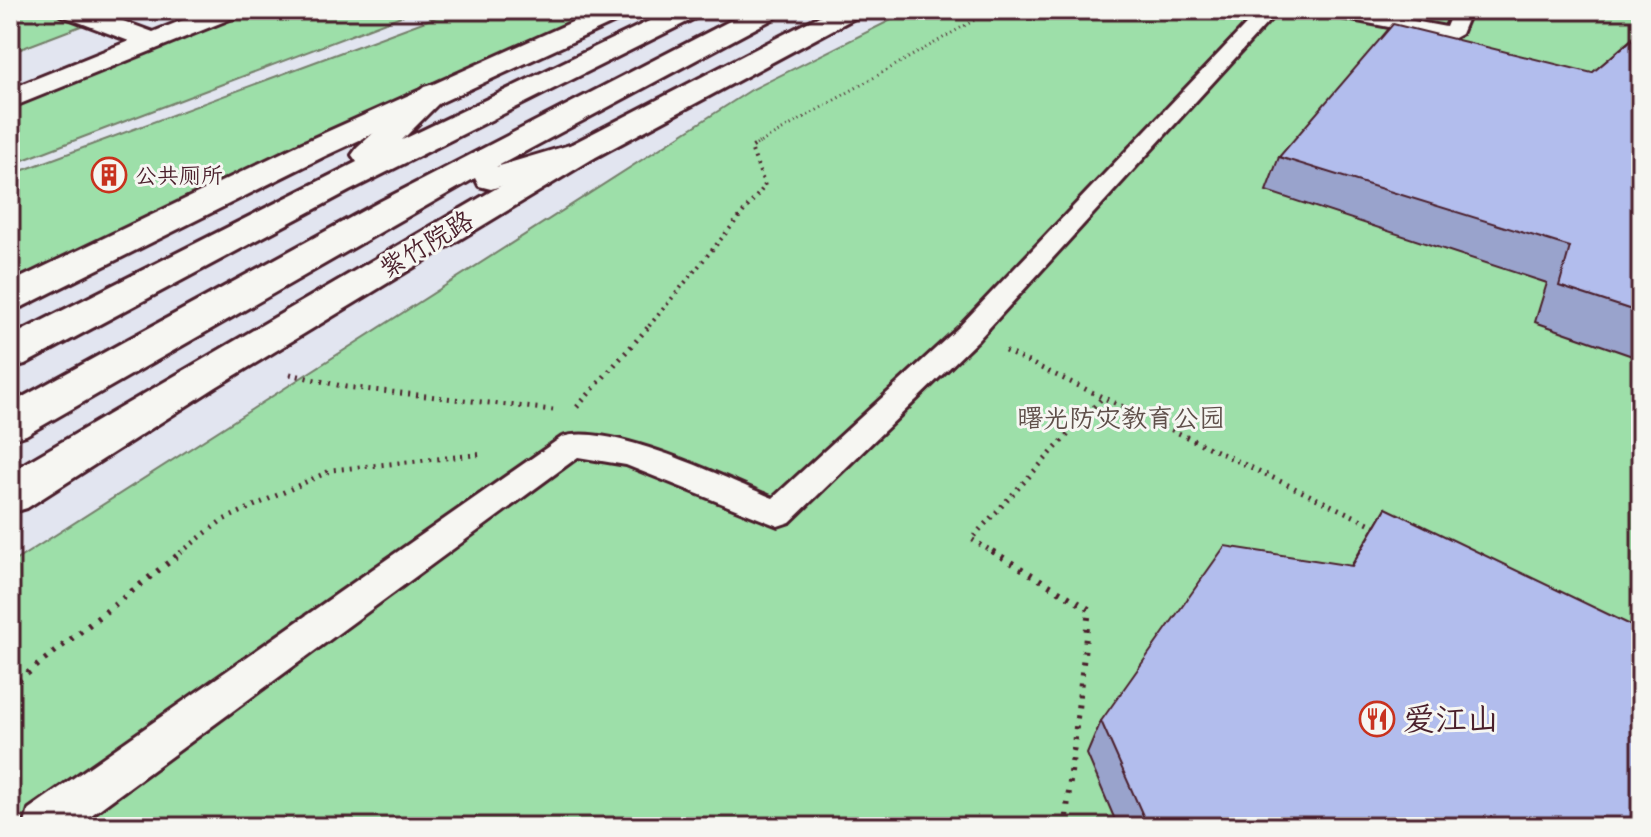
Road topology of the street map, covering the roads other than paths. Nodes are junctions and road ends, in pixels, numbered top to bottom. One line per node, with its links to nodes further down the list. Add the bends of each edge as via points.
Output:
1 (69, 10): 10 (street)
2 (231, 10): 10 (street)
3 (621, 10): 11 (street)
4 (692, 10): 14 (street)
5 (771, 10): 15 (street, 紫竹院路)
6 (851, 10): 13 (street, 紫竹院路)
7 (1270, 10): 20 (lane, via 968,334 778,513 573,428)
8 (1326, 10): 9 (lane, via 1452,34)
9 (1462, 10)
10 (153, 41): 12 (street)
11 (434, 93): 14 (street); 16 (street)
12 (10, 99)
13 (583, 151): 15 (street); 19 (street, 紫竹院路)
14 (337, 184): 17 (street)
15 (393, 208): 18 (street, 紫竹院路)
16 (10, 298)
17 (10, 354)
18 (10, 424)
19 (10, 495)
20 (44, 824)

